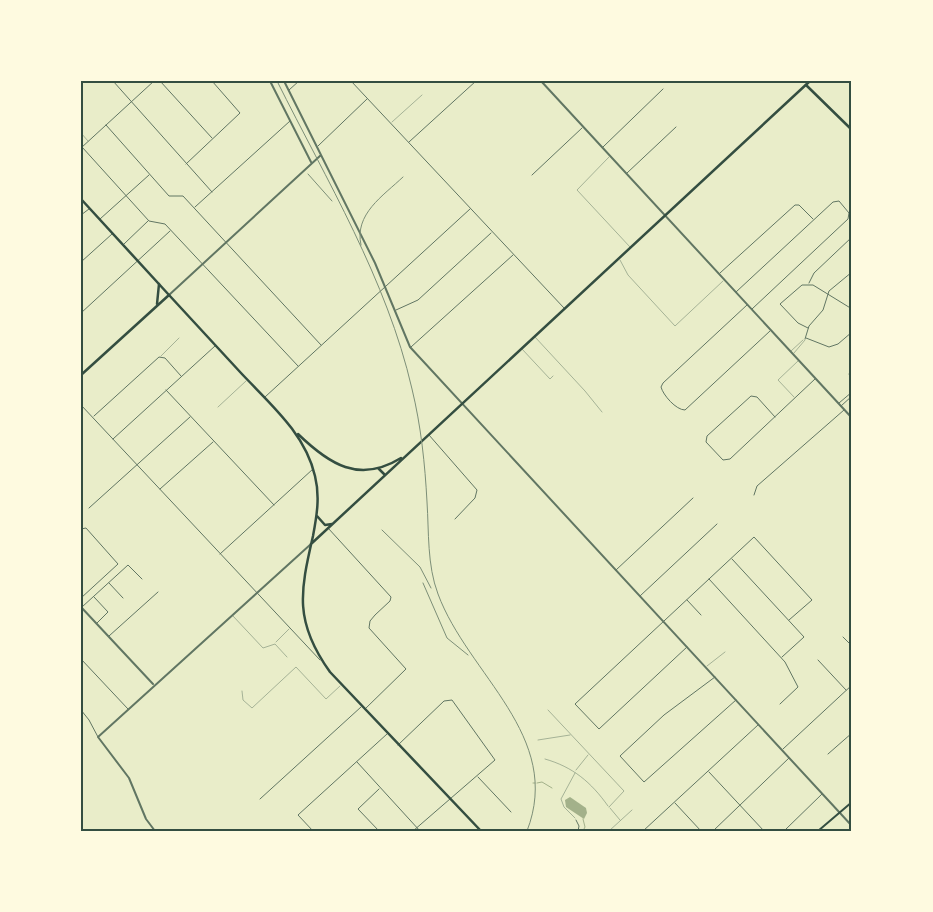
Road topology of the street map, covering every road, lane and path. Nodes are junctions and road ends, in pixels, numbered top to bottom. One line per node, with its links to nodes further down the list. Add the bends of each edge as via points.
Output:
1 (112, 81): 18 (street)
2 (154, 81): 18 (street)
3 (160, 81): 26 (street)
4 (212, 81): 26 (street, via 240,113)
5 (270, 81): 19 (street)
6 (284, 81): 15 (street)
7 (299, 81): 15 (street)
8 (351, 81): 17 (street)
9 (476, 81): 28 (street)
10 (802, 81): 13 (main road)
11 (810, 81): 13 (main road)
12 (543, 82): 22 (street)
13 (806, 85): 24 (main road); 46 (main road)
14 (662, 90): 31 (street)
15 (288, 91): 30 (street)
16 (422, 95): 20 (lane)
17 (368, 99): 20 (street); 30 (street)
18 (131, 102): 21 (street); 35 (street)
19 (290, 120): 34 (street); 39 (street)
20 (390, 123): 28 (street)
21 (106, 125): 27 (street); 36 (street)
22 (583, 127): 31 (street); 38 (street)
23 (676, 127): 37 (street)
24 (852, 130)
25 (81, 133): 27 (lane)
26 (213, 139): 35 (street)
27 (88, 141): 29 (street)
28 (409, 143): 44 (street)
29 (82, 147): 40 (street)
30 (317, 147): 32 (street)
31 (602, 148): 33 (street)
32 (321, 155): 34 (street); 69 (street)
33 (610, 156): 37 (street); 56 (lane, via 577,190)
34 (311, 162): 54 (street)
35 (186, 164): 39 (street)
36 (150, 174): 40 (street); 43 (street, via 169,196 183,196)
37 (626, 174): 46 (street)
38 (532, 175)
39 (212, 192): 43 (street)
40 (126, 196): 47 (street); 48 (street)
41 (81, 199): 42 (main road)
42 (89, 208): 45 (street); 47 (main road)
43 (194, 208): 54 (street)
44 (470, 209): 51 (street); 69 (street)
45 (81, 215)
46 (664, 215): 56 (main road); 65 (street)
47 (100, 220): 52 (main road)
48 (149, 220): 50 (street, via 162,222); 55 (street)
49 (813, 220): 65 (street, via 799,204 794,205); 70 (street); 79 (street, via 834,201 839,201 849,213 848,219)
50 (171, 231): 62 (street); 63 (street)
51 (492, 232): 58 (street); 78 (street, via 418,300)
52 (113, 234): 55 (main road); 60 (street)
53 (852, 237): 67 (street, via 814,273)
54 (225, 243): 63 (street); 88 (street)
55 (123, 245): 62 (main road)
56 (630, 247): 59 (main road)
57 (81, 255): 60 (street)
58 (513, 255): 76 (street); 90 (street)
59 (618, 258): 66 (lane, via 628,275 675,326); 76 (main road)
60 (85, 259): 61 (street)
61 (81, 262)
62 (138, 262): 68 (main road); 80 (street)
63 (202, 264): 72 (street); 95 (street)
64 (852, 272): 71 (street)
65 (718, 274): 66 (street)
66 (724, 280): 70 (street)
67 (809, 283): 71 (street); 82 (street, via 800,286 780,304 800,325)
68 (159, 284): 72 (main road); 74 (main road)
69 (386, 286): 78 (street); 88 (street)
70 (735, 292): 73 (street)
71 (828, 293): 77 (street); 82 (street, via 823,310)
72 (169, 295): 74 (main road); 89 (main road)
73 (747, 305): 79 (street); 83 (street, via 663,383 661,389 667,397 680,410 685,410)
74 (156, 306): 97 (main road)
75 (81, 308): 80 (street)
76 (564, 308): 85 (main road)
77 (852, 309)
78 (395, 310): 90 (street)
79 (751, 310): 83 (street)
80 (84, 311): 81 (street)
81 (81, 313)
82 (808, 328): 87 (street)
83 (771, 331): 92 (street)
84 (852, 332): 87 (street, via 829,348)
85 (534, 336): 91 (main road); 113 (lane)
86 (179, 338): 93 (lane)
87 (805, 338): 92 (lane)
88 (321, 345): 95 (street)
89 (216, 346): 98 (street); 101 (main road)
90 (410, 347): 108 (street)
91 (521, 348): 99 (lane, via 550,379); 108 (main road)
92 (791, 353): 94 (street)
93 (161, 356): 98 (street); 115 (street)
94 (798, 361): 100 (street); 107 (lane, via 778,380)
95 (298, 366): 106 (street)
96 (852, 369): 102 (street, via 849,374)
97 (81, 375)
98 (182, 376): 103 (street)
99 (554, 376)
100 (815, 379): 107 (street); 110 (street)
101 (248, 380): 106 (main road); 111 (lane)
102 (852, 380)
103 (166, 390): 114 (street); 120 (street)
104 (852, 392): 110 (street)
105 (852, 396): 110 (street)
106 (264, 397): 118 (main road)
107 (795, 399): 116 (street)
108 (461, 403): 119 (main road); 143 (street)
109 (81, 405): 115 (street)
110 (840, 405): 112 (street)
111 (218, 407)
112 (844, 410): 117 (street); 130 (street, via 757,486)
113 (602, 412)
114 (190, 416): 121 (street); 125 (street)
115 (92, 417): 120 (street)
116 (775, 417): 116 (street, via 725,461 706,440 753,396)
117 (852, 418)
118 (295, 432): 122 (main road); 123 (main road)
119 (429, 434): 124 (main road); 135 (street, via 477,490 475,498)
120 (112, 439): 125 (street)
121 (214, 441): 129 (street); 132 (street)
122 (316, 452): 123 (main road); 126 (main road, via 347,468)
123 (308, 453): 127 (main road)
124 (407, 455): 126 (main road); 128 (main road)
125 (137, 465): 129 (street); 133 (street)
126 (379, 468): 128 (main road)
127 (313, 469): 132 (street); 134 (main road)
128 (386, 474): 136 (main road)
129 (160, 490): 141 (street)
130 (754, 496)
131 (693, 498): 143 (street)
132 (274, 505): 141 (street)
133 (89, 508)
134 (317, 516): 136 (main road, via 325,524); 140 (main road)
135 (454, 518)
136 (336, 521): 138 (main road)
137 (717, 524): 149 (street)
138 (328, 528): 140 (main road); 181 (street, via 391,597 370,621 369,628 406,668)
139 (81, 529): 151 (street, via 86,528 118,564)
140 (311, 544): 148 (street); 171 (main road, via 303,579 303,610)
141 (220, 554): 148 (street)
142 (731, 558): 145 (street); 157 (street); 157 (street, via 754,537 812,600)
143 (616, 571): 149 (street)
144 (142, 579): 146 (street, via 128,565)
145 (709, 579): 153 (street); 168 (street)
146 (108, 583): 150 (street); 152 (street)
147 (158, 592): 161 (street)
148 (256, 593): 155 (street); 160 (street)
149 (640, 596): 158 (street)
150 (94, 597): 154 (street); 159 (street, via 108,612)
151 (81, 598)
152 (123, 598)
153 (686, 600): 156 (street); 158 (street)
154 (81, 608): 159 (street)
155 (232, 615): 163 (lane, via 262,648); 174 (street)
156 (701, 615)
157 (789, 620): 168 (street, via 804,636)
158 (663, 621): 165 (street); 165 (street, via 575,704 598,729)
159 (96, 623): 161 (street)
160 (290, 628): 163 (lane); 171 (street)
161 (108, 637): 174 (street)
162 (843, 637): 164 (street)
163 (274, 644): 167 (lane)
164 (852, 646)
165 (687, 647): 172 (street)
166 (725, 652): 172 (lane)
167 (287, 657)
168 (782, 657): 180 (street, via 798,687)
169 (81, 659): 182 (street)
170 (818, 660): 177 (street)
171 (321, 661): 175 (main road)
172 (706, 668): 173 (street)
173 (715, 677): 179 (street); 179 (street, via 664,715 620,756 644,782)
174 (154, 685): 182 (street)
175 (341, 685): 178 (lane, via 326,699 296,667 252,708 243,700); 181 (main road)
176 (852, 685): 177 (street)
177 (846, 690): 192 (street)
178 (242, 691)
179 (736, 700): 185 (street)
180 (780, 704)
181 (363, 708): 187 (main road); 203 (street)
182 (128, 709): 189 (street)
183 (81, 710): 189 (street)
184 (548, 710): 188 (lane)
185 (759, 725): 192 (street); 199 (street)
186 (852, 733): 194 (street)
187 (387, 734): 191 (main road); 197 (street)
188 (572, 735): 190 (lane); 193 (lane)
189 (98, 737): 218 (street, via 129,778 145,817)
190 (538, 740)
191 (398, 745): 200 (street, via 444,701 452,700 496,760); 204 (main road)
192 (782, 750): 195 (street)
193 (589, 754): 198 (lane); 208 (lane, via 624,792)
194 (828, 754)
195 (790, 758): 202 (street); 207 (street)
196 (544, 759): 198 (lane)
197 (356, 762): 201 (street); 219 (street, via 298,815)
198 (576, 771): 208 (lane, via 591,784); 212 (lane, via 561,799)
199 (709, 771): 206 (street); 207 (street)
200 (477, 776): 204 (street); 210 (street)
201 (380, 788): 215 (street); 220 (street, via 358,809)
202 (823, 794): 211 (street); 229 (street)
203 (260, 799)
204 (450, 799): 215 (street); 223 (main road)
205 (852, 802): 211 (main road)
206 (675, 803): 217 (street); 226 (street)
207 (740, 805): 227 (street); 228 (street)
208 (609, 808): 213 (lane)
209 (632, 810): 213 (lane)
210 (511, 812)
211 (840, 813): 214 (street); 216 (main road)
212 (576, 820): 224 (street)
213 (620, 820): 225 (lane)
214 (852, 826)
215 (417, 827): 221 (street); 222 (street)
216 (825, 827): 230 (main road); 231 (main road)
217 (645, 830)
218 (155, 831)
219 (313, 831)
220 (379, 831)
221 (413, 831)
222 (420, 831)
223 (481, 831)
224 (578, 831)
225 (609, 831)
226 (701, 831)
227 (713, 831)
228 (764, 831)
229 (784, 831)
230 (818, 831)
231 (823, 831)

